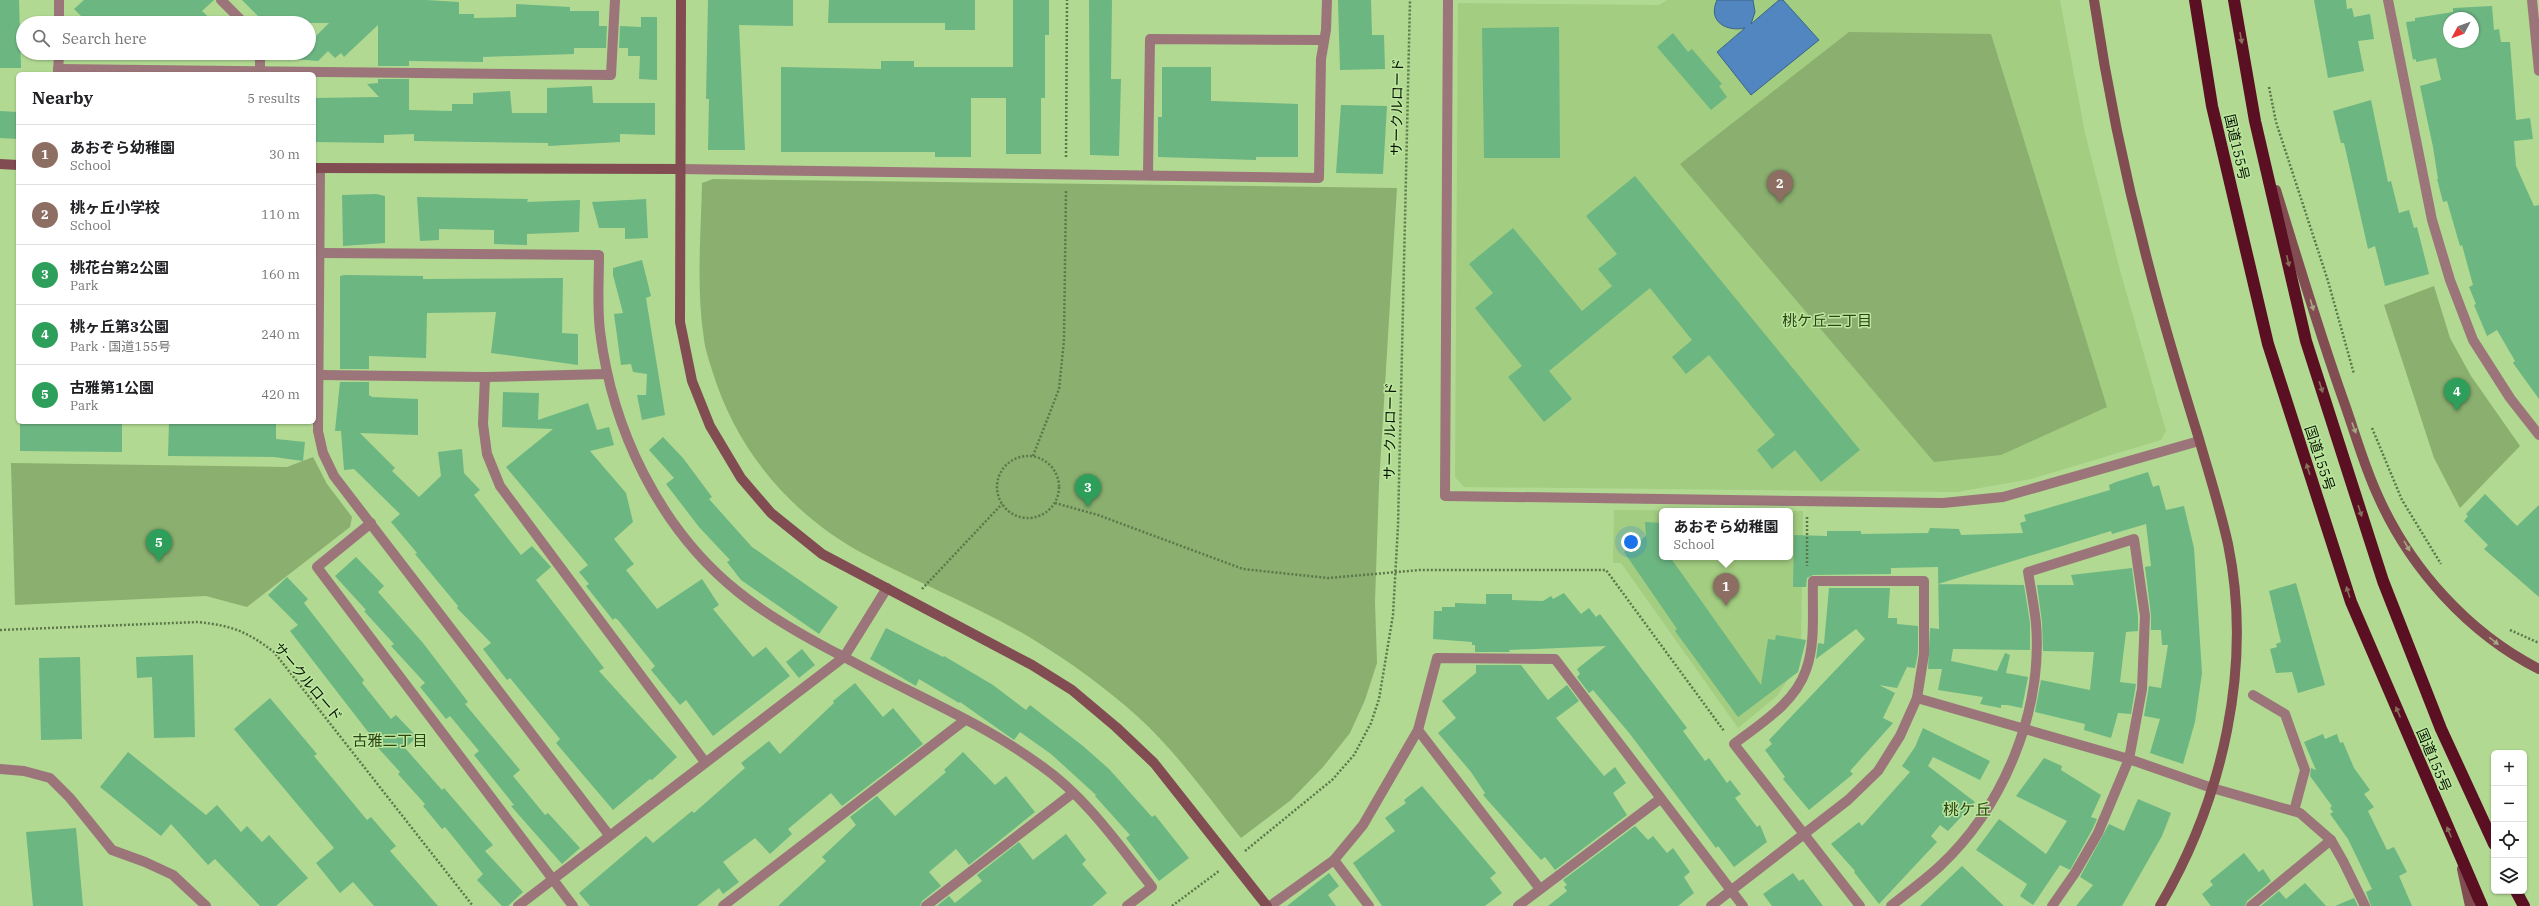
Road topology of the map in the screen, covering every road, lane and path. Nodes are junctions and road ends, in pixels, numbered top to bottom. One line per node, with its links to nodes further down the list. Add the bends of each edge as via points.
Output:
1 (59, 0): 15 (street)
2 (221, 0): 16 (street)
3 (616, 0): 23 (street, via 611,75)
4 (681, 0): 30 (street)
5 (1067, 0): 26 (path)
6 (1326, 0): 17 (street)
7 (1410, 0): 68 (path, サークルロード, via 1394,615 1379,699 1371,723 1354,755 1332,780)
8 (1448, 0): 42 (street, via 1445,496)
9 (2094, 0): 40 (street, via 2105,77 2148,262)
10 (2195, 0): 73 (highway, 国道155号, one-way to 10, via 2351,602 2268,344 2212,106)
11 (2234, 0): 25 (highway, 国道155号, one-way to 25)
12 (2388, 0): 39 (street, via 2432,220 2450,280 2473,340 2510,398)
13 (2532, 0): 14 (street); 21 (street)
14 (2539, 2)
15 (59, 16)
16 (237, 16)
17 (1324, 40): 31 (street, via 1321,59 1318,178); 31 (street, via 1150,39)
18 (59, 60): 20 (street)
19 (260, 60): 22 (street)
20 (58, 71): 22 (street)
21 (2539, 71)
22 (260, 72)
23 (316, 72)
24 (2269, 84): 37 (path, via 2276,122 2328,281)
25 (2255, 121): 54 (street, one-way to 54, via 2326,351 2378,496 2415,561 2462,616 2512,656); 71 (highway, 国道155号, one-way to 71, via 2306,341 2383,581 2442,729)
26 (1066, 160)
27 (0, 164): 28 (street)
28 (16, 165)
29 (317, 168): 30 (street); 33 (street)
30 (680, 169): 31 (street); 48 (street, via 680,322 692,381 710,426 741,478 771,513 822,554)
31 (1148, 174)
32 (1066, 188): 41 (path, via 1064,340 1059,389)
33 (320, 253): 34 (street, via 600,255 600,329); 35 (street)
34 (607, 374): 36 (street); 53 (street, via 627,437 647,480 671,519 701,556 736,590 771,616)
35 (320, 375): 36 (street); 45 (street, via 318,431 323,453 334,476)
36 (485, 377): 62 (street, via 484,424 487,454 500,486)
37 (2355, 378)
38 (2370, 422): 46 (path, via 2402,500)
39 (2539, 435)
40 (2199, 441): 42 (street, via 2003,497 1943,503); 64 (street, via 2228,545 2237,628 2232,700)
41 (1033, 456): 43 (path, via 1019,457 1006,464 999,476 997,491); 44 (path, via 1045,460 1059,480)
42 (1807, 500): 47 (path, via 1807,568)
43 (1002, 504): 44 (path, via 1011,513 1023,517 1040,515); 49 (path, via 922,588)
44 (1055, 504): 60 (path, via 1098,515 1243,569 1328,578 1420,570 1606,570)
45 (370, 524): 70 (street); 75 (street, via 317,567)
46 (2445, 570)
47 (1813, 581): 56 (street, via 1924,582 1924,654); 60 (street, via 1811,646 1806,670 1788,698 1775,712)
48 (887, 588): 49 (street); 53 (street)
49 (915, 602): 86 (street, via 1032,665 1072,690 1116,726 1154,763)
50 (2506, 628): 52 (path)
51 (0, 630): 80 (path, サークルロード, via 198,622 226,625 250,635 274,652)
52 (2539, 643)
53 (844, 657): 57 (street); 62 (street)
54 (2539, 669)
55 (2253, 695): 67 (street, via 2285,714 2305,770)
56 (1917, 698): 58 (street); 69 (street, via 1900,736 1878,771 1848,800)
57 (965, 720): 65 (street, via 1042,766); 83 (street)
58 (2024, 729): 61 (street); 61 (street, via 2034,678 2036,624 2028,572 2134,539 2145,616 2142,689); 93 (street, via 2001,787 1965,839 1940,866)
59 (1418, 730): 66 (street, via 1437,658 1555,659); 74 (street, via 1363,825); 76 (street)
60 (1734, 744): 69 (street)
61 (2129, 759): 64 (street); 94 (street, via 2098,833 2076,873)
62 (705, 762): 70 (street)
63 (0, 769): 79 (street, via 24,771 50,778 70,798 112,850 173,875)
64 (2212, 788): 67 (street); 95 (street, via 2191,845)
65 (1073, 793): 84 (street); 85 (street, via 1100,820 1152,887)
66 (1660, 799): 76 (street); 77 (street)
67 (2294, 811): 72 (street, via 2300,813)
68 (1280, 824)
69 (1804, 833): 77 (street); 92 (street)
70 (609, 835): 75 (street)
71 (2491, 837)
72 (2331, 840): 96 (street); 97 (street)
73 (2459, 857): 98 (street); 99 (highway, 国道155号)
74 (1334, 860): 87 (street); 88 (street)
75 (552, 879): 81 (street); 82 (street)
76 (1540, 889): 89 (street)
77 (1732, 891): 90 (street); 91 (street)
78 (2518, 894): 100 (highway)
79 (206, 906)
80 (473, 906)
81 (518, 906)
82 (573, 906)
83 (723, 906)
84 (926, 906)
85 (1127, 906)
86 (1267, 906)
87 (1270, 906)
88 (1369, 906)
89 (1518, 906)
90 (1711, 906)
91 (1743, 906)
92 (1860, 906)
93 (1891, 906)
94 (2052, 906)
95 (2160, 906)
96 (2251, 906)
97 (2365, 906)
98 (2470, 906)
99 (2482, 906)
100 (2524, 906)

